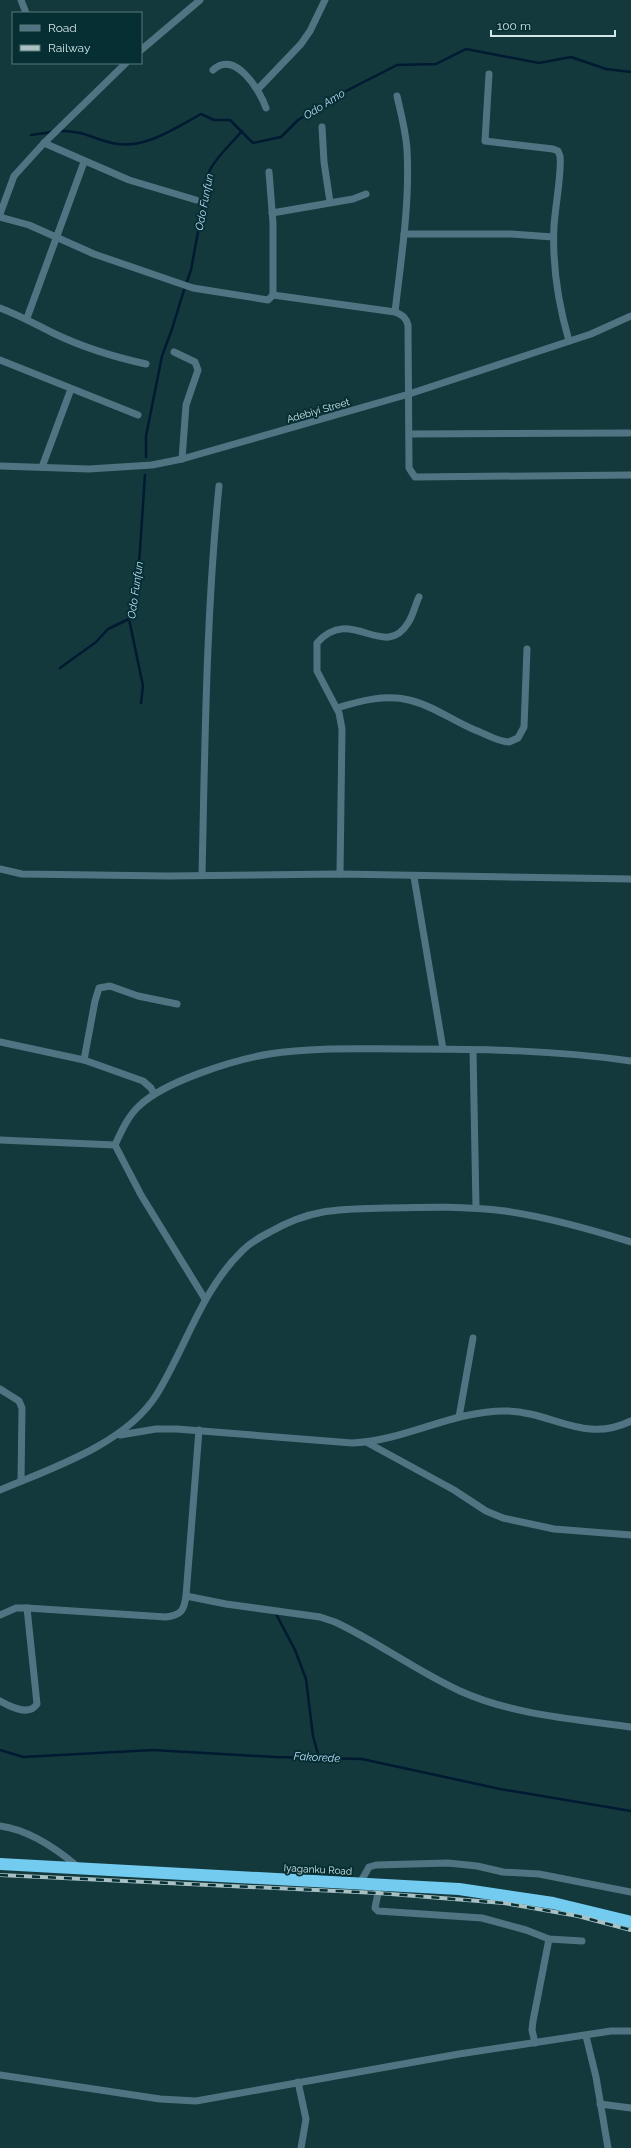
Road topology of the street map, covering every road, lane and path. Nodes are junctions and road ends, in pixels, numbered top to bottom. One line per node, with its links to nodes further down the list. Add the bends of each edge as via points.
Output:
1 (21, 0): 4 (street)
2 (200, 0): 5 (street)
3 (324, 0): 9 (street, via 301,44)
4 (26, 12)
5 (142, 49)
6 (122, 64): 13 (street)
7 (213, 70): 9 (street, via 226,63 234,66)
8 (489, 74): 25 (street, via 485,141 558,151 560,160)
9 (258, 89): 11 (street)
10 (397, 96): 23 (street, via 407,149)
11 (266, 108)
12 (322, 127): 19 (street)
13 (44, 143): 14 (street); 17 (street, via 14,176)
14 (84, 162): 18 (street, via 149,187); 24 (street)
15 (268, 172): 20 (street)
16 (366, 194): 19 (street, via 353,199)
17 (2, 199): 21 (street)
18 (196, 200)
19 (330, 202): 20 (street)
20 (272, 213): 26 (street)
21 (0, 214)
22 (0, 217): 24 (street, via 29,225)
23 (404, 234): 25 (street, via 511,234); 28 (street)
24 (56, 237): 26 (street, via 94,254 193,288 268,300); 30 (street)
25 (553, 237): 31 (street, via 554,275)
26 (273, 295): 28 (street)
27 (0, 308): 30 (street)
28 (395, 312): 36 (street, via 406,319 408,325)
29 (631, 316): 31 (street, Adebiyi Street)
30 (27, 318): 34 (street, via 81,345)
31 (569, 341): 36 (street, Adebiyi Street)
32 (174, 352): 40 (street, via 194,362 198,370 186,406)
33 (0, 360): 35 (street)
34 (146, 364)
35 (71, 389): 37 (street); 42 (street)
36 (410, 394): 39 (street); 40 (street, Adebiyi Street)
37 (138, 415)
38 (629, 432): 39 (street)
39 (410, 434): 43 (street, via 409,468 412,475 418,478)
40 (182, 459): 42 (street, Adebiyi Street, via 152,465 89,469)
41 (0, 466): 42 (street, Adebiyi Street)
42 (42, 467)
43 (631, 475)
44 (219, 486): 50 (street, via 211,564 208,632)
45 (419, 597): 47 (street, via 409,622 396,636 383,638 359,630 342,628 328,633 317,643 317,671)
46 (527, 649): 47 (street, via 524,727 518,738 509,742 409,700 371,699)
47 (337, 708): 49 (street, via 342,729)
48 (0, 869): 50 (street, via 9,872 46,874)
49 (340, 874): 50 (street); 51 (street)
50 (202, 875)
51 (414, 877): 52 (street); 55 (street)
52 (631, 879)
53 (177, 1004): 57 (street, via 138,996 110,986 99,988 94,1001)
54 (0, 1042): 57 (street)
55 (443, 1049): 56 (street); 59 (street, via 317,1050 269,1054 210,1070)
56 (473, 1050): 58 (street, via 561,1053); 62 (street)
57 (84, 1060): 59 (street, via 143,1081)
58 (631, 1061)
59 (154, 1094): 61 (street, via 138,1107)
60 (0, 1140): 61 (street)
61 (115, 1144): 64 (street, via 141,1195)
62 (476, 1208): 63 (street, via 506,1211 590,1229); 64 (street, via 427,1206 326,1210 296,1218 242,1250)
63 (631, 1242)
64 (205, 1299): 70 (street, via 156,1395)
65 (473, 1338): 67 (street)
66 (0, 1389): 72 (street, via 19,1401 22,1408)
67 (458, 1417): 68 (street, via 505,1411 521,1412 592,1430 620,1426); 71 (street, via 403,1435)
68 (631, 1421)
69 (199, 1430): 70 (street, via 156,1429); 71 (street, via 338,1443); 75 (street)
70 (118, 1435): 72 (street)
71 (368, 1443): 74 (street, via 502,1518 554,1529)
72 (22, 1481): 73 (street)
73 (0, 1490)
74 (631, 1535)
75 (186, 1596): 76 (street, via 182,1612 177,1616 166,1617); 79 (street, via 314,1616 335,1622 460,1691 493,1703 556,1717)
76 (27, 1608): 77 (street, via 16,1608); 78 (street, via 37,1704 26,1710 8,1706)
77 (0, 1615)
78 (0, 1701)
79 (631, 1727)
80 (0, 1826): 82 (street, via 49,1845)
81 (0, 1864): 82 (highway, Iyaganku Road)
82 (79, 1868): 83 (highway, Iyaganku Road)
83 (360, 1883): 84 (highway, Iyaganku Road); 85 (street, via 369,1868 376,1866 448,1863 503,1872 539,1874)
84 (375, 1884): 86 (highway, Iyaganku Road, via 459,1889 523,1897); 87 (street, via 378,1893 375,1908 378,1911 482,1918)
85 (631, 1892)
86 (631, 1922)
87 (548, 1939): 88 (street); 91 (street, via 533,2021)
88 (582, 1941)
89 (631, 2031): 90 (street, via 611,2031)
90 (586, 2036): 91 (street); 94 (street)
91 (535, 2043): 93 (street)
92 (0, 2075): 93 (street, via 181,2101 207,2099)
93 (298, 2082): 96 (street, via 306,2119)
94 (600, 2104): 95 (street); 97 (street)
95 (631, 2108)
96 (301, 2148)
97 (608, 2148)

